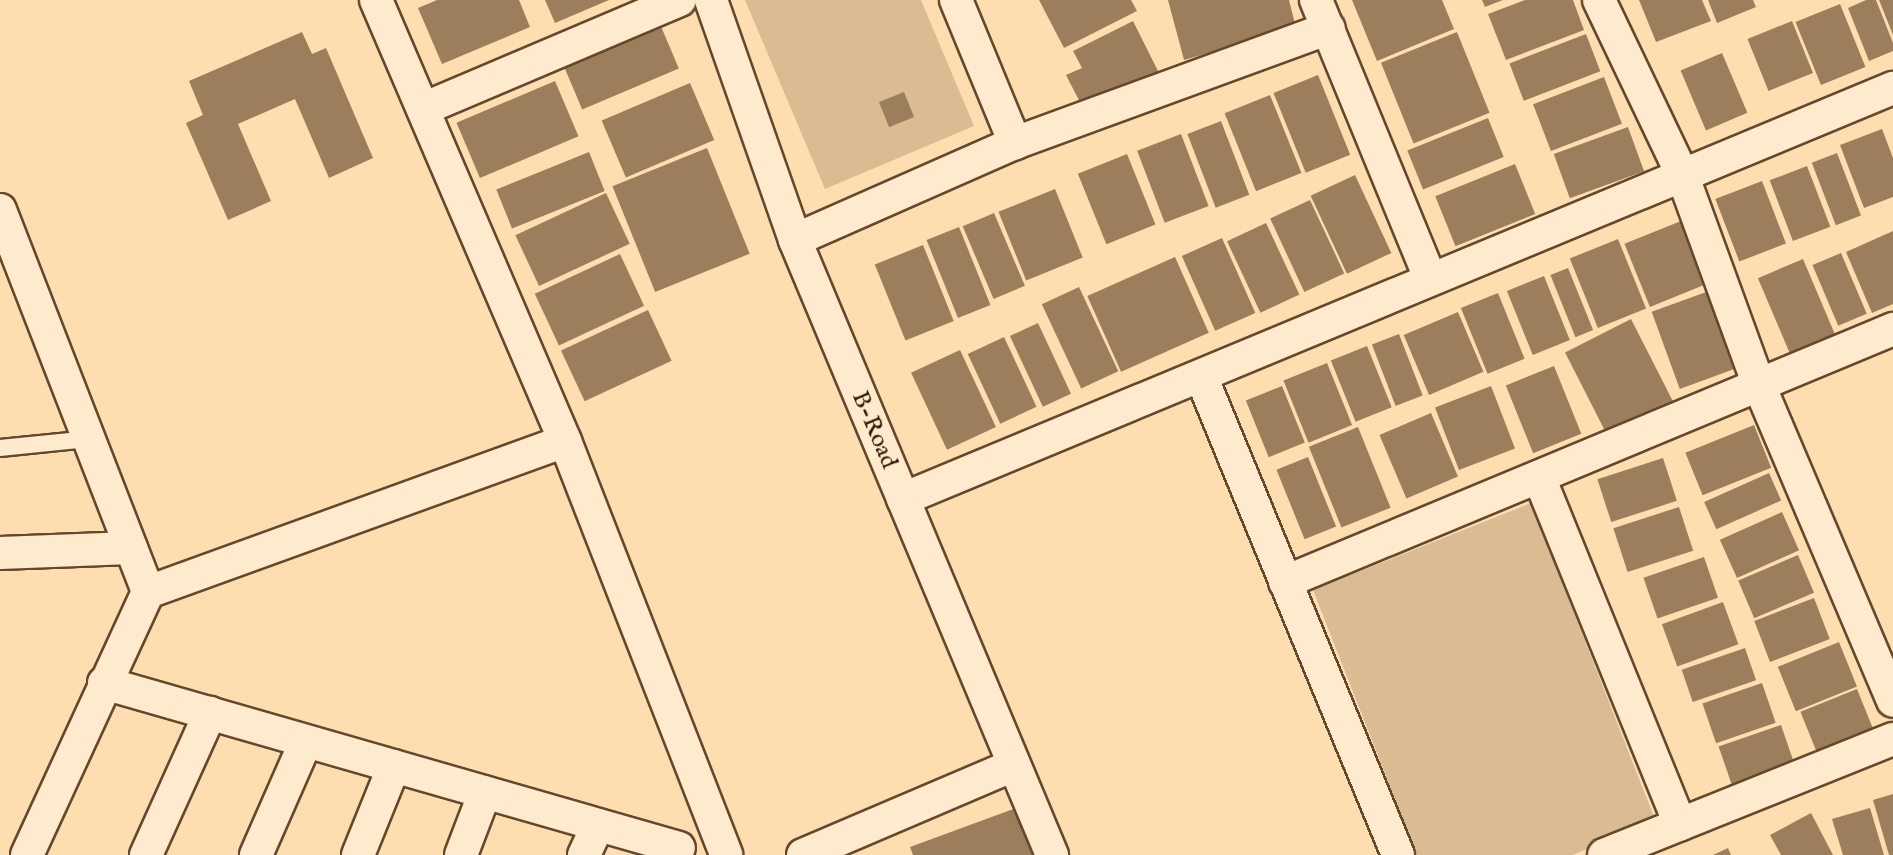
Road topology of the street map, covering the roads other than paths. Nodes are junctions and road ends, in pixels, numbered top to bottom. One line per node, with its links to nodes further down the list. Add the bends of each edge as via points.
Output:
1 (376, 0): 8 (street)
2 (680, 0): 8 (street)
3 (711, 0): 12 (street, B-Road)
4 (956, 0): 9 (street)
5 (1599, 0): 10 (street)
6 (1322, 14): 9 (street); 14 (street)
7 (1893, 88): 10 (street)
8 (423, 109): 19 (street)
9 (1015, 143): 12 (street)
10 (1682, 174): 14 (street); 17 (street)
11 (0, 210): 13 (street)
12 (795, 240): 22 (street, B-Road)
13 (9, 260): 18 (street)
14 (1430, 278): 16 (street)
15 (1893, 329): 17 (street)
16 (1201, 376): 22 (street); 25 (street)
17 (1759, 385): 21 (street); 28 (street)
18 (88, 439): 20 (lane); 23 (street)
19 (565, 441): 26 (street); 44 (street)
20 (0, 448)
21 (1539, 477): 25 (street); 35 (street)
22 (903, 499): 32 (street, B-Road)
23 (131, 548): 24 (street); 26 (street)
24 (0, 553)
25 (1285, 582): 47 (street)
26 (148, 592): 27 (street)
27 (104, 683): 29 (street); 38 (street)
28 (1893, 701)
29 (210, 713): 31 (street); 39 (street)
30 (1893, 739): 35 (street)
31 (306, 741): 33 (street); 40 (street)
32 (1014, 765): 45 (street); 46 (street, B-Road)
33 (394, 766): 34 (street); 41 (street)
34 (485, 792): 36 (street); 42 (street)
35 (1680, 824): 48 (street)
36 (598, 825): 37 (street); 43 (street)
37 (679, 848)
38 (27, 855)
39 (146, 855)
40 (256, 855)
41 (358, 855)
42 (461, 855)
43 (584, 855)
44 (726, 855)
45 (803, 855)
46 (1052, 855)
47 (1398, 855)
48 (1604, 855)

